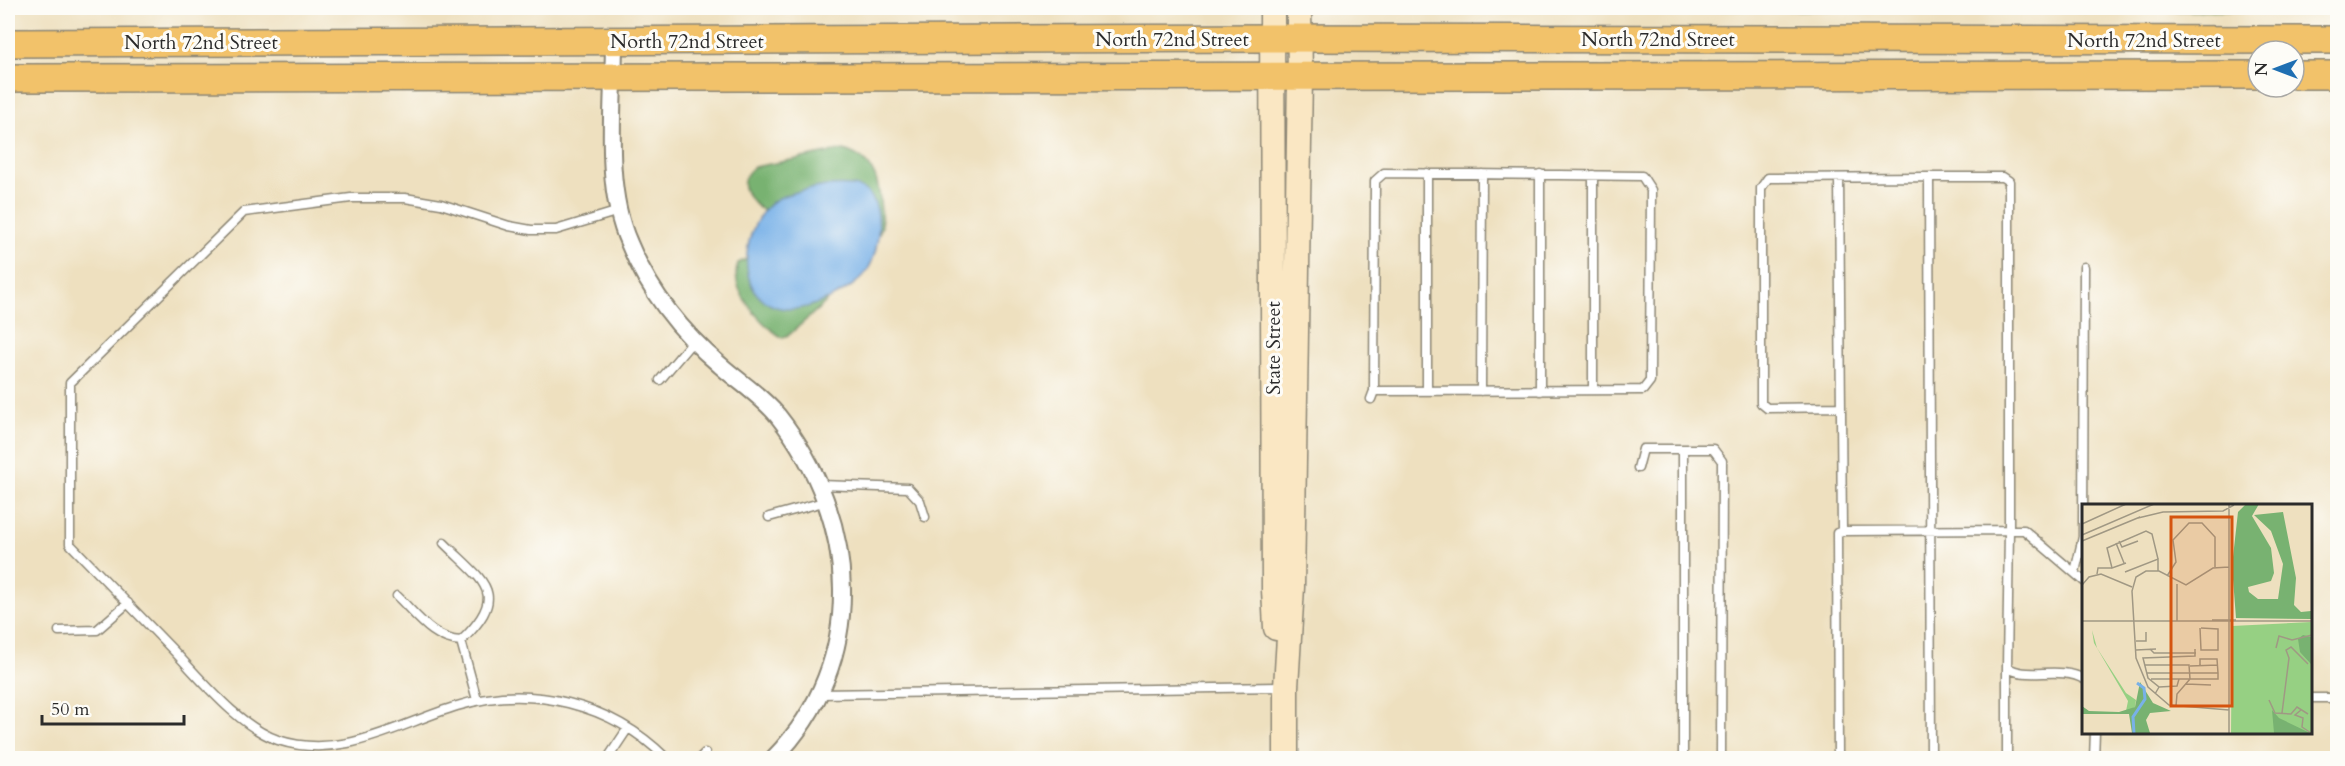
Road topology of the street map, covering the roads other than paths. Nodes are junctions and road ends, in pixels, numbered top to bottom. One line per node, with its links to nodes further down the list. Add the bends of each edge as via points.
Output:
1 (1272, 8): 3 (street, State Street)
2 (1299, 8): 4 (street, State Street)
3 (1271, 38): 4 (main road, North 72nd Street); 6 (main road, North 72nd Street); 8 (street, State Street)
4 (1300, 39): 5 (main road, North 72nd Street); 13 (street, State Street)
5 (2337, 40)
6 (614, 41): 7 (main road, North 72nd Street); 12 (street)
7 (8, 43)
8 (1271, 75): 12 (main road, North 72nd Street); 13 (main road, North 72nd Street); 50 (street, State Street, via 1274,590 1277,640)
9 (2246, 75): 13 (main road, North 72nd Street)
10 (2306, 75): 11 (main road)
11 (2337, 75)
12 (614, 76): 14 (main road, North 72nd Street); 21 (street, via 613,168)
13 (1300, 76): 50 (street, State Street, via 1292,575)
14 (8, 78)
15 (1426, 173): 16 (lane); 27 (lane); 27 (lane, via 1384,173 1375,181 1372,395)
16 (1482, 174): 17 (lane); 28 (lane)
17 (1540, 174): 18 (lane); 25 (lane)
18 (1593, 175): 26 (lane); 26 (lane, via 1642,176 1651,190 1651,202 1650,381 1643,390)
19 (1929, 177): 20 (lane); 37 (lane, via 2003,177 2008,181); 39 (lane)
20 (1839, 178): 29 (lane); 29 (lane, via 1768,178 1761,188 1761,403 1767,408)
21 (619, 211): 23 (street, via 627,241 645,276); 45 (lane, via 556,230 509,226 441,204 405,198 351,198 244,212 70,383 70,544)
22 (2084, 267): 34 (lane)
23 (693, 341): 24 (lane); 32 (street, via 778,415)
24 (660, 380)
25 (1540, 390): 26 (lane); 28 (lane)
26 (1593, 390)
27 (1426, 391): 28 (lane)
28 (1481, 391)
29 (1841, 407): 38 (lane)
30 (1683, 449): 31 (lane, via 1643,449); 61 (lane); 62 (lane, via 1713,448 1722,461)
31 (1638, 468)
32 (820, 485): 33 (street); 36 (lane, via 908,488 920,501)
33 (827, 501): 35 (lane); 51 (street, via 843,584 838,642)
34 (2083, 504)
35 (769, 517)
36 (925, 517)
37 (2009, 530): 39 (lane); 42 (lane, via 2024,530); 48 (lane)
38 (1842, 531): 39 (lane); 63 (lane, via 1838,533)
39 (1932, 531): 64 (lane)
40 (2082, 541): 42 (lane)
41 (444, 543): 47 (lane, via 488,591 485,613)
42 (2075, 572): 43 (lane)
43 (2082, 579)
44 (398, 596): 47 (lane, via 437,635)
45 (128, 603): 46 (lane, via 97,630); 54 (lane, via 247,723 277,739 311,747 344,745)
46 (59, 631)
47 (461, 641): 54 (lane)
48 (2007, 667): 49 (lane, via 2014,673 2072,673); 65 (lane)
49 (2082, 678)
50 (1286, 687): 51 (lane); 60 (street, State Street)
51 (819, 694): 59 (street, via 808,716)
52 (2312, 698): 53 (lane)
53 (2337, 698)
54 (477, 700): 55 (lane, via 523,695 558,700 591,709)
55 (628, 728): 57 (lane); 58 (lane)
56 (2095, 733): 66 (lane)
57 (608, 759)
58 (666, 759)
59 (774, 759)
60 (1286, 759)
61 (1683, 759)
62 (1721, 759)
63 (1838, 759)
64 (1931, 759)
65 (2007, 759)
66 (2094, 759)

